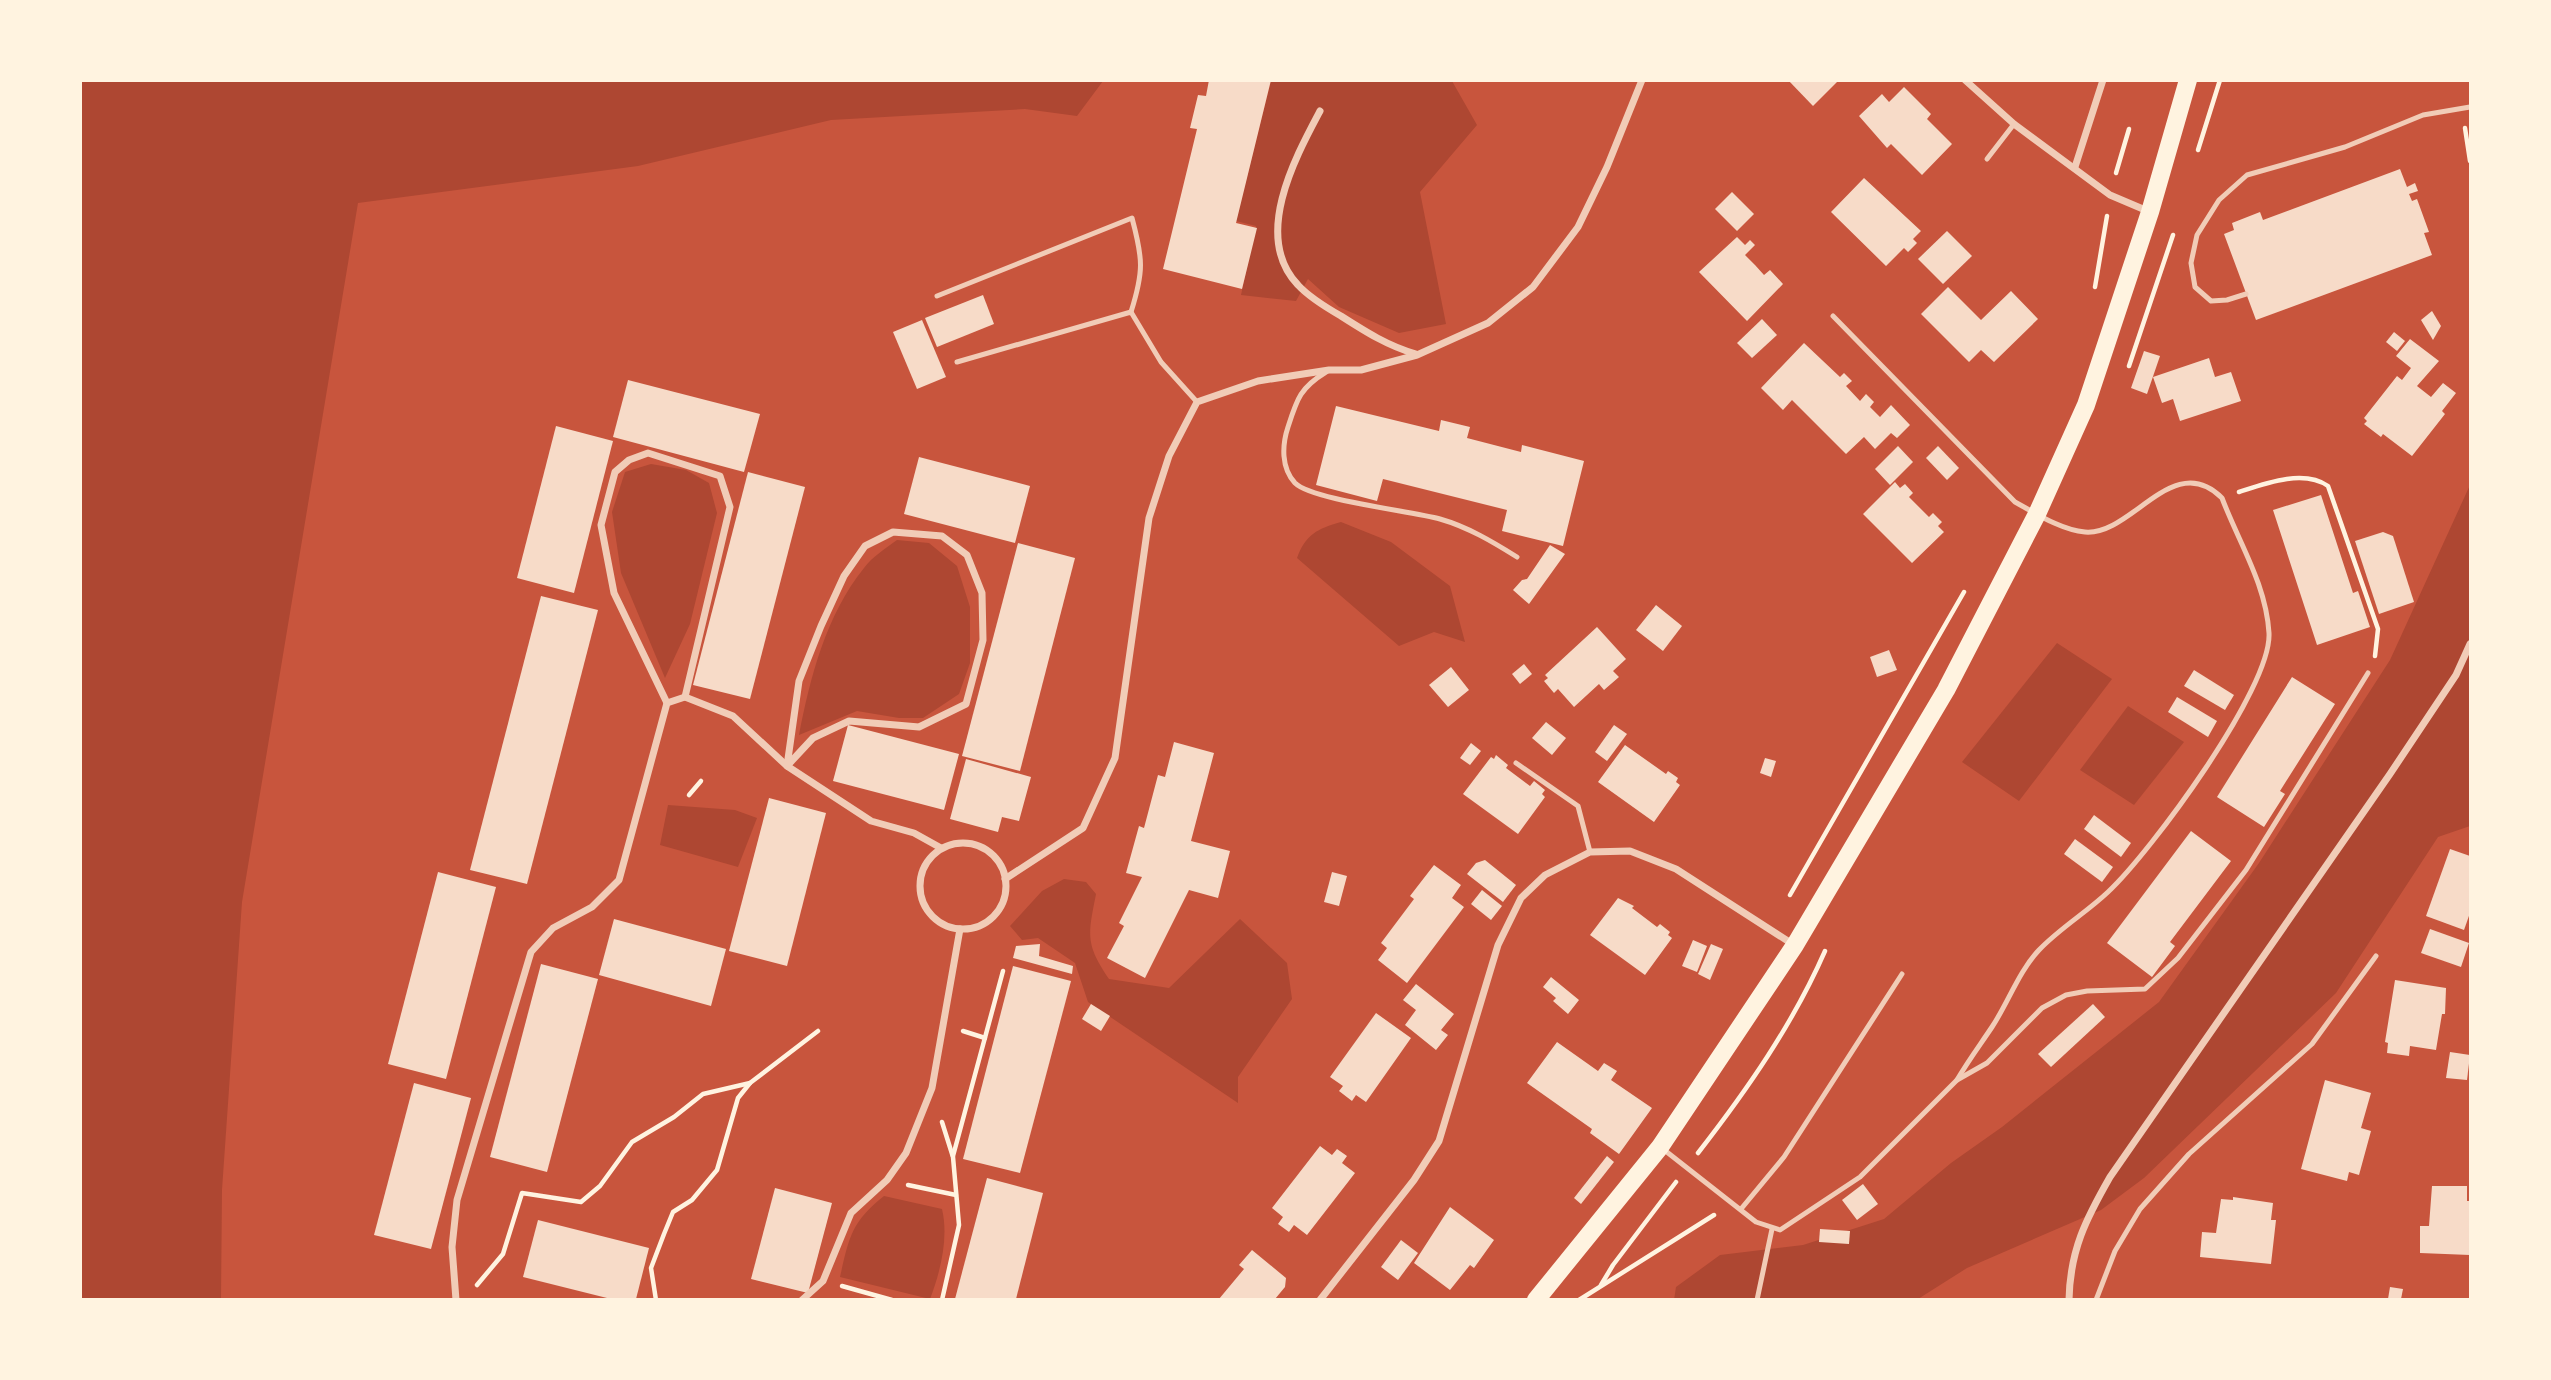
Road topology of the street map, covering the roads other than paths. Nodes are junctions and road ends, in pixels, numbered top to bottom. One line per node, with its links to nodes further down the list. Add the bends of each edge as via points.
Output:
1 (1642, 80): 15 (street, via 1578,227 1532,286 1488,323)
2 (1965, 80): 7 (street)
3 (2103, 80): 9 (street)
4 (2188, 80): 10 (main road)
5 (2470, 107): 11 (lane, via 2423,115 2345,147 2248,175 2219,200 2197,235 2191,263 2195,286 2211,301)
6 (1320, 111): 15 (street, via 1286,185 1278,230 1282,258 1297,284 1332,311 1388,346)
7 (2014, 124): 8 (lane); 9 (street)
8 (1987, 159)
9 (2075, 167): 10 (street, via 2110,195)
10 (2150, 212): 19 (main road, via 2086,405)
11 (2246, 294)
12 (937, 296): 13 (lane, via 1132,218 1141,250 1142,278)
13 (1131, 312): 16 (lane); 18 (lane, via 1154,352)
14 (1833, 316): 19 (lane, via 2015,502)
15 (1417, 355): 17 (street, via 1361,370)
16 (957, 362)
17 (1329, 370): 18 (street, via 1258,381); 20 (lane, via 1299,394 1286,431 1285,468 1295,483 1319,493 1440,518)
18 (1197, 402): 29 (street, via 1169,456 1149,518 1115,758 1083,828)
19 (2037, 514): 31 (main road, via 1946,690); 34 (lane, via 2086,532 2105,529 2171,488 2199,485 2215,491 2222,498 2265,602 2270,636 2263,667 2227,734 2175,814 2108,892 2038,951)
20 (1517, 557)
21 (2470, 644): 43 (street, via 2456,676 2390,774 2110,1177 2083,1225 2070,1272)
22 (2368, 673): 34 (lane, via 2245,870 2161,976 2145,989 2066,995 2042,1008 1987,1063)
23 (685, 697): 24 (street); 24 (street, via 730,507 720,476 648,453 615,472 601,525 614,593); 26 (street, via 733,716)
24 (667, 704): 38 (street, via 619,880 592,907 553,929 531,952 457,1200 452,1247)
25 (1516, 763): 28 (lane, via 1577,806)
26 (787, 766): 26 (street, via 799,681 844,576 865,546 893,531 942,536 967,555 982,593 983,640 966,704 919,727 849,721 813,738); 27 (street, via 871,821 914,832)
27 (941, 848): 29 (street, via 968,843 981,847 1001,866); 30 (street, via 923,869 920,896 935,919)
28 (1590, 852): 31 (street, via 1630,851 1676,869); 40 (street, via 1545,875 1521,898 1498,945 1439,1142 1415,1180)
29 (1005, 879): 30 (street, via 1002,904 995,914 985,923)
30 (960, 929): 39 (street, via 932,1088 906,1153 887,1180 851,1213 824,1281)
31 (1795, 945): 35 (main road)
32 (2376, 956): 44 (lane, via 2312,1044 2189,1154 2140,1209 2115,1251)
33 (1902, 974): 36 (lane, via 1784,1157)
34 (1957, 1080): 37 (lane, via 1860,1177 1792,1224)
35 (1660, 1147): 36 (lane); 41 (main road)
36 (1741, 1209): 37 (lane)
37 (1772, 1229): 42 (lane)
38 (456, 1297)
39 (802, 1300)
40 (1320, 1300)
41 (1536, 1300)
42 (1756, 1300)
43 (2069, 1300)
44 (2096, 1300)

